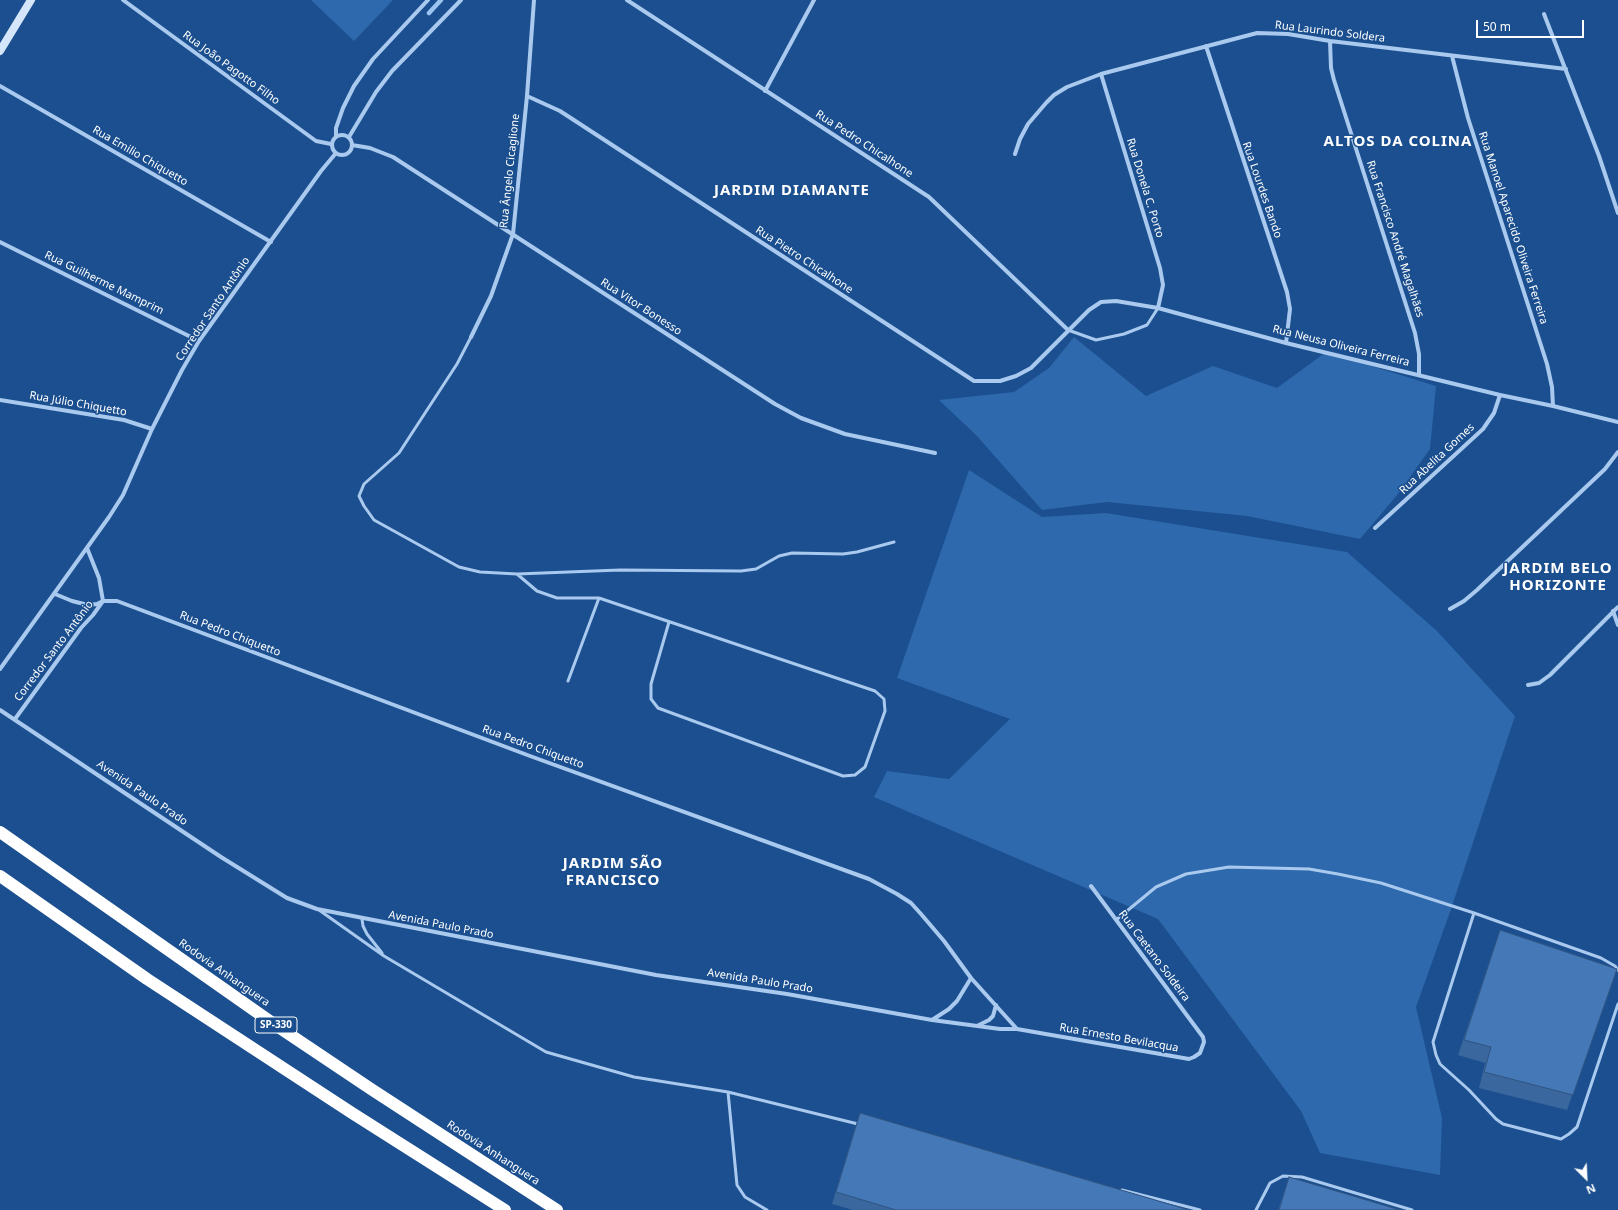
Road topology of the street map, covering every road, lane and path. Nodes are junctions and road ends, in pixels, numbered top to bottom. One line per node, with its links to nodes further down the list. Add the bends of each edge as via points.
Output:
1 (31, 0): 11 (street)
2 (123, 0): 20 (street, Rua João Pagotto Filho, via 316,141)
3 (428, 0): 18 (street, via 373,59 354,86 343,108)
4 (461, 0): 19 (street, via 392,71)
5 (534, 0): 17 (street, Rua Ângelo Cicaglione)
6 (627, 0): 16 (street, Rua Pedro Chicalhone)
7 (814, 0): 16 (street)
8 (1544, 14): 13 (street)
9 (1330, 41): 10 (street, Rua Laurindo Soldera, via 1288,34 1257,33); 12 (street, Rua Laurindo Soldera); 33 (street, Rua Francisco André Magalhães, via 1334,80 1415,333)
10 (1206, 46): 14 (street, Rua Laurindo Soldera); 32 (street, Rua Lourdes Bando, via 1287,292 1290,309)
11 (0, 50)
12 (1452, 56): 13 (street, Rua Laurindo Soldera); 36 (street, Rua Manoel Aparecido Oliveira Ferreira, via 1468,118 1547,364)
13 (1566, 69): 24 (street, via 1600,156)
14 (1102, 74): 23 (street, Rua Laurindo Soldera, via 1067,87 1054,95 1028,124); 28 (street, Rua Donela C. Porto, via 1160,268 1163,285)
15 (0, 86): 27 (street, Rua Emilio Chiquetto)
16 (765, 90): 29 (street, Rua Pedro Chicalhone, via 929,197)
17 (527, 96): 25 (street, Rua Ângelo Cicaglione); 29 (street, Rua Pietro Chicalhone, via 560,111 974,380 1000,381 1016,376 1031,368)
18 (336, 136): 19 (street, via 345,134); 20 (street)
19 (349, 137): 21 (street)
20 (331, 144): 22 (street)
21 (352, 145): 22 (street, via 344,155); 25 (street, Rua Vitor Bonesso, via 393,157)
22 (336, 153): 27 (street, Corredor Santo Antônio)
23 (1014, 154)
24 (1618, 213)
25 (513, 234): 30 (street, Rua Ângelo Cicaglione, via 491,296); 40 (street, Rua Vitor Bonesso, via 775,404 801,418 845,434)
26 (0, 242): 31 (street, Rua Guilherme Mamprim)
27 (271, 242): 31 (street, Corredor Santo Antônio)
28 (1158, 308): 29 (street, Rua Neusa Oliveira Ferreira, via 1116,301 1102,302 1089,310); 29 (lane, via 1147,325 1124,334 1096,340); 32 (street, Rua Neusa Oliveira Ferreira)
29 (1068, 330)
30 (472, 336): 44 (lane, via 457,364 399,453 364,484 359,496 374,520 459,567 480,572)
31 (200, 341): 38 (street, Corredor Santo Antônio)
32 (1286, 342): 33 (street, Rua Neusa Oliveira Ferreira)
33 (1419, 375): 34 (street, Rua Neusa Oliveira Ferreira)
34 (1500, 395): 36 (street, Rua Neusa Oliveira Ferreira); 41 (street, Rua Abelita Gomes, via 1494,413 1483,429)
35 (0, 400): 38 (street, Rua Júlio Chiquetto, via 124,420)
36 (1553, 406): 37 (street, Rua Neusa Oliveira Ferreira)
37 (1618, 422)
38 (152, 429): 43 (street, Corredor Santo Antônio, via 123,495)
39 (1618, 452): 49 (street, via 1605,469 1477,590)
40 (935, 453)
41 (1375, 528)
42 (894, 542): 44 (lane, via 843,554 792,553 779,556 756,569 741,571 620,570)
43 (87, 548): 45 (street, Corredor Santo Antônio); 47 (street, Corredor Santo Antônio, via 99,578)
44 (517, 574): 46 (lane, via 537,591 557,598)
45 (56, 594): 47 (street, Rua Pedro Chiquetto, via 88,605); 53 (street, Corredor Santo Antônio)
46 (599, 598): 51 (lane); 54 (lane)
47 (103, 601): 57 (street, Corredor Santo Antônio); 67 (street, Rua Pedro Chiquetto, via 117,601 522,753 869,879 911,903 944,940)
48 (1618, 607): 50 (street)
49 (1450, 609)
50 (1613, 611): 52 (street); 55 (street, via 1550,675 1539,683)
51 (669, 622): 51 (lane, via 875,691 884,699 886,711 865,767 855,775 843,776 658,708 651,699 651,684)
52 (1618, 625)
53 (0, 668)
54 (568, 681)
55 (1528, 685)
56 (0, 710): 57 (street, Avenida Paulo Prado)
57 (15, 719): 61 (street, Avenida Paulo Prado, via 228,861 287,898)
58 (0, 832): 78 (highway, Rodovia Anhanguera / SP-330, via 271,1022)
59 (0, 876): 77 (highway, SP-330, via 147,979)
60 (1091, 886): 64 (street, Rua Caetano Soldeira)
61 (317, 909): 63 (street, Avenida Paulo Prado); 65 (lane)
62 (1474, 913): 64 (lane, via 1381,883 1338,874 1310,869 1229,867 1186,874 1156,887); 66 (lane, via 1601,958); 68 (lane, via 1433,1042 1440,1064 1503,1124 1561,1139 1577,1127)
63 (362, 918): 65 (lane, via 367,934); 70 (street, Avenida Paulo Prado, via 656,975 787,994)
64 (1116, 920): 73 (street, Rua Caetano Soldeira)
65 (384, 956): 74 (lane, via 546,1052 634,1077)
66 (1618, 970)
67 (971, 978): 69 (street); 70 (street, via 957,1001)
68 (1618, 1004)
69 (996, 1005): 71 (street, via 994,1016); 72 (street)
70 (932, 1020): 71 (street, Avenida Paulo Prado)
71 (976, 1026): 72 (street, Rua Ernesto Bevilacqua)
72 (1017, 1029): 73 (street, Rua Ernesto Bevilacqua, via 1189,1059 1200,1053)
73 (1203, 1037)
74 (728, 1092): 75 (lane); 79 (lane, via 738,1185 745,1197)
75 (860, 1125)
76 (1115, 1189): 80 (lane)
77 (505, 1210)
78 (557, 1210)
79 (767, 1210)
80 (1200, 1210)
81 (1256, 1210): 82 (lane, via 1270,1183 1284,1176 1302,1177)
82 (1412, 1210)

